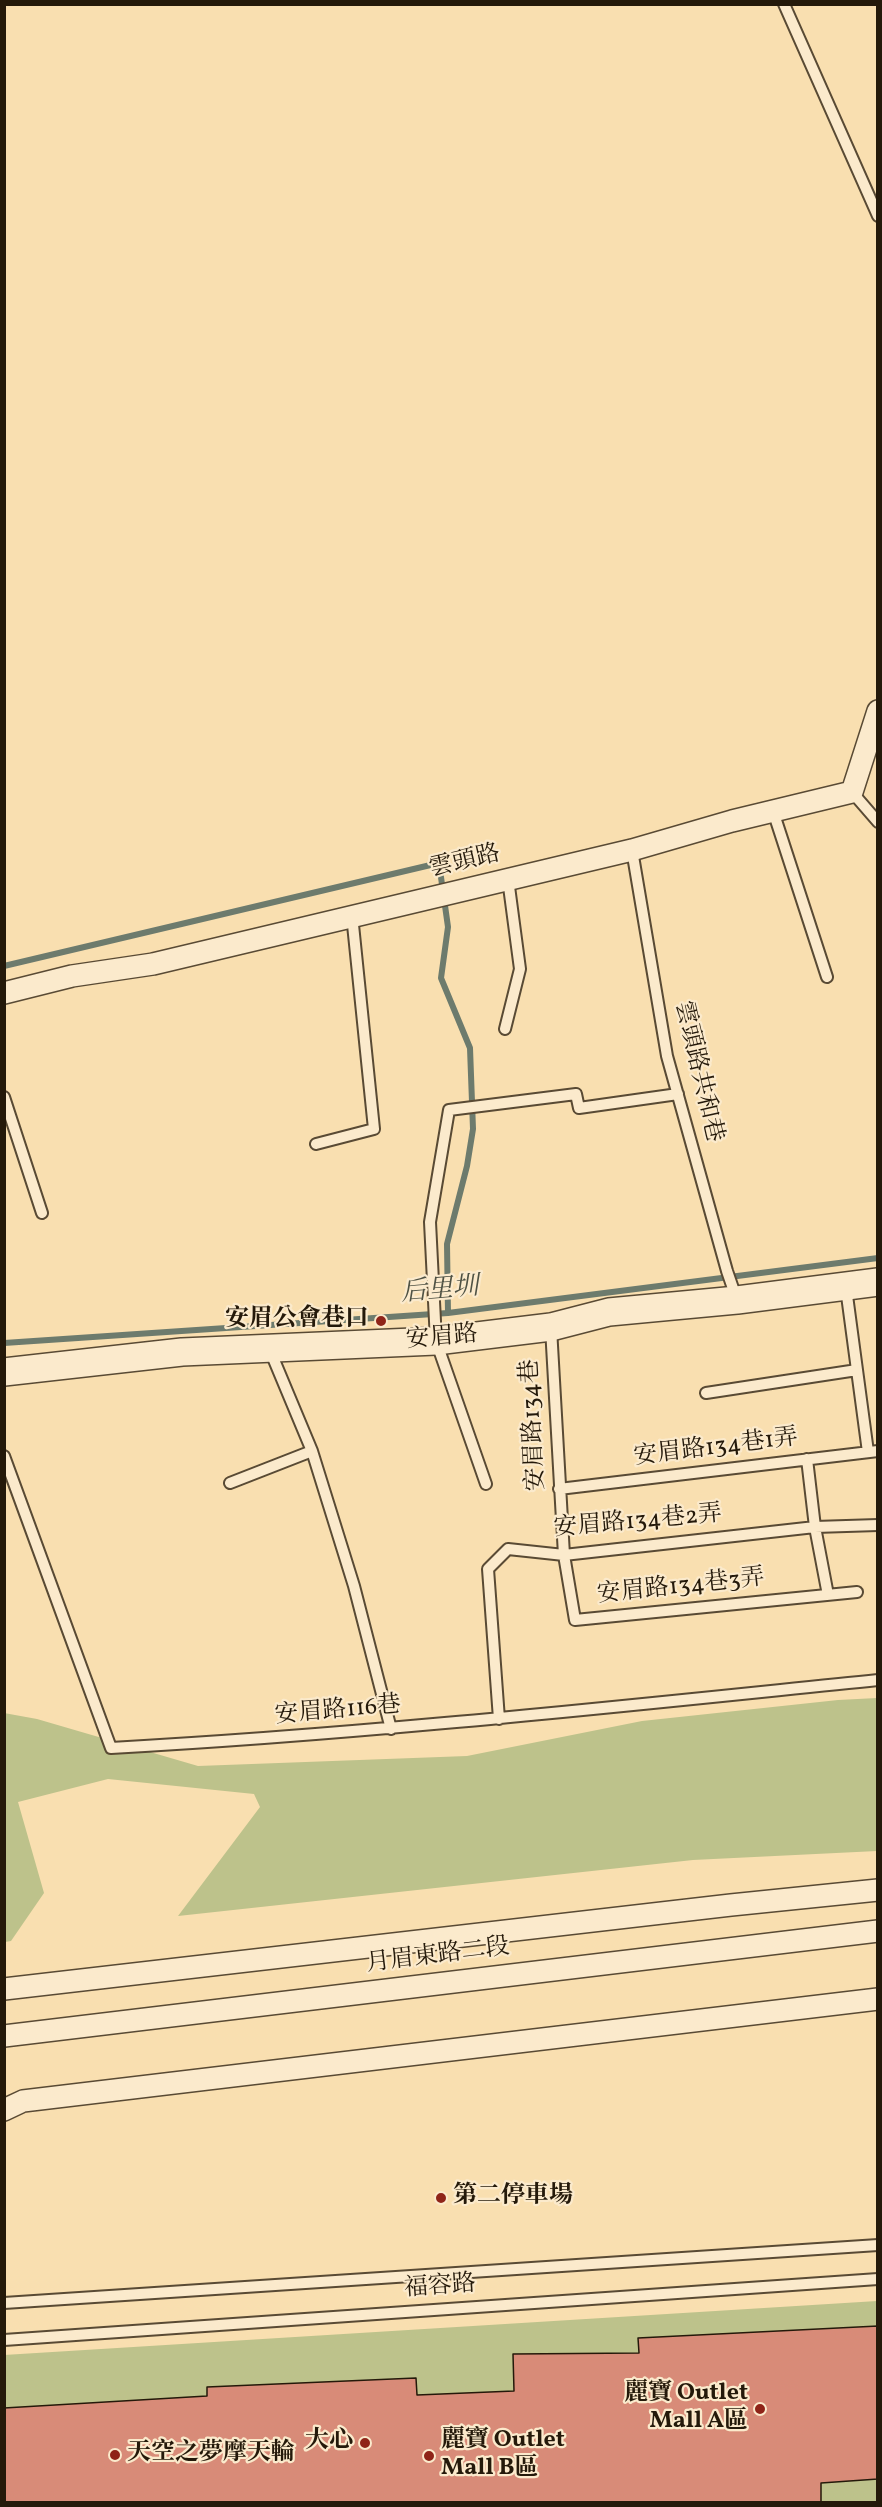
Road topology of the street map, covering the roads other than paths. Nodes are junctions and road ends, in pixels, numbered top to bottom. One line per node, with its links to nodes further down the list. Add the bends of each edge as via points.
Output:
1 (784, 4): 2 (lane)
2 (878, 216)
3 (878, 711): 4 (street)
4 (852, 792): 5 (street, 雲頭路); 6 (lane)
5 (773, 811): 7 (street, 雲頭路); 10 (lane)
6 (878, 822)
7 (632, 850): 8 (street, 雲頭路); 13 (lane, 雲頭路共和巷, via 667,1056)
8 (508, 879): 9 (street, 雲頭路); 12 (lane, via 520,969)
9 (352, 915): 11 (street, 雲頭路, via 153,964 72,976); 15 (lane, via 374,1129)
10 (827, 977)
11 (4, 993)
12 (506, 1029)
13 (678, 1094): 19 (lane, 雲頭路共和巷); 21 (lane, via 579,1108 576,1094 448,1110 430,1222)
14 (4, 1097): 16 (lane)
15 (316, 1144)
16 (42, 1213)
17 (878, 1282): 18 (street, 安眉路)
18 (846, 1288): 19 (street, 安眉路); 23 (lane)
19 (737, 1300): 20 (street, 安眉路, via 609,1312)
20 (550, 1327): 21 (street, 安眉路); 32 (lane, 安眉路134巷)
21 (436, 1341): 22 (street, 安眉路); 31 (lane)
22 (269, 1348): 24 (street, 安眉路, via 182,1352); 26 (lane)
23 (857, 1370): 25 (lane); 27 (lane)
24 (4, 1372)
25 (706, 1394)
26 (312, 1451): 30 (lane); 40 (lane, via 354,1586)
27 (873, 1451): 29 (lane, 安眉路134巷1弄)
28 (4, 1456): 40 (lane, 安眉路116巷, via 111,1748)
29 (807, 1459): 32 (lane, 安眉路134巷1弄); 34 (lane)
30 (230, 1483)
31 (486, 1484)
32 (559, 1489): 35 (lane, 安眉路134巷)
33 (878, 1525): 34 (lane, 安眉路134巷2弄)
34 (815, 1527): 35 (lane, 安眉路134巷2弄); 37 (lane)
35 (564, 1555): 37 (lane, 安眉路134巷3弄, via 575,1620); 39 (lane, 安眉路134巷2弄, via 508,1549 488,1569)
36 (857, 1592): 37 (lane, 安眉路134巷3弄)
37 (828, 1595)
38 (878, 1680): 39 (lane, 安眉路116巷)
39 (499, 1719): 40 (lane, 安眉路116巷)
40 (391, 1729)
41 (878, 1890): 43 (street, 月眉東路二段)
42 (878, 1931): 45 (street, 月眉東路二段)
43 (4, 1989)
44 (878, 1999): 46 (street, via 23,2101)
45 (4, 2036)
46 (4, 2110)
47 (878, 2246): 49 (lane)
48 (878, 2279): 50 (lane, 福容路)
49 (4, 2303)
50 (4, 2340)

